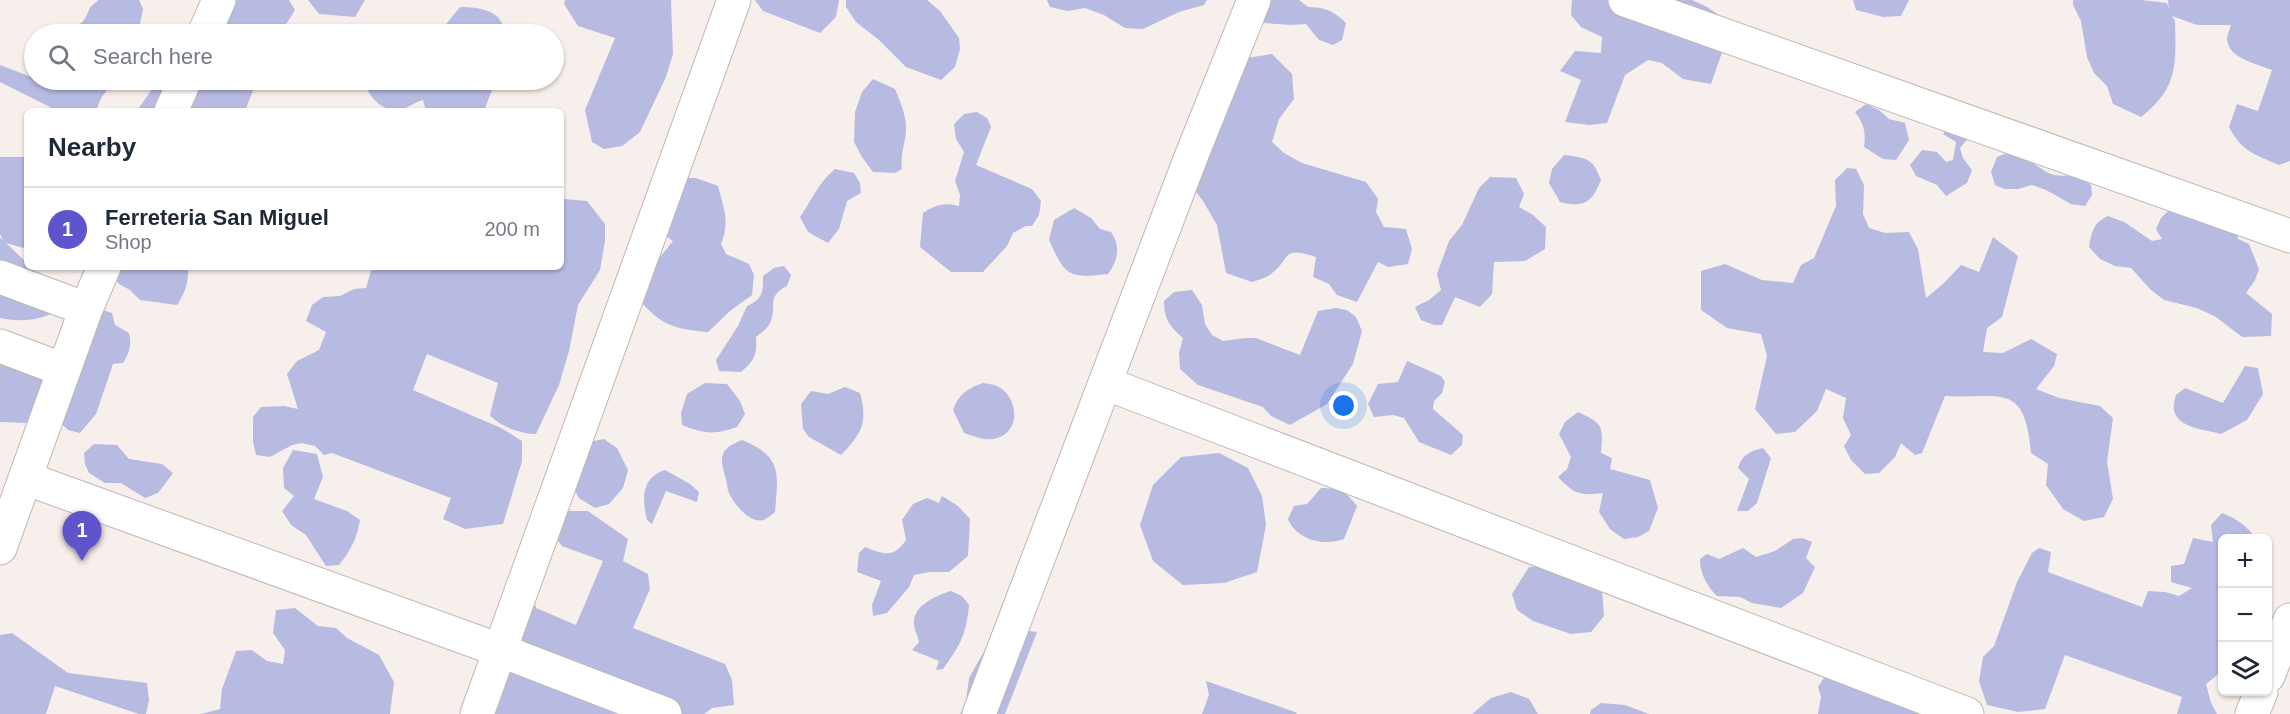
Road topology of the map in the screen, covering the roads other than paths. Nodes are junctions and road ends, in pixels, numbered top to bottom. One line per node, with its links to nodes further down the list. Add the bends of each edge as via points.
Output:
1 (219, 0): 5 (street)
2 (734, 0): 18 (street)
3 (1254, 0): 14 (street)
4 (1625, 0): 8 (street)
5 (208, 24)
6 (180, 90): 7 (street)
7 (172, 108)
8 (2290, 236)
9 (103, 270): 11 (street)
10 (0, 277): 11 (street)
11 (86, 309): 13 (street)
12 (0, 346): 13 (street)
13 (64, 370): 15 (street)
14 (1105, 383): 23 (street); 24 (street)
15 (25, 478): 16 (street); 18 (street)
16 (0, 548)
17 (2290, 620): 19 (street)
18 (502, 651): 21 (street); 22 (street)
19 (2272, 666)
20 (2259, 696): 25 (street)
21 (477, 714)
22 (665, 714)
23 (979, 714)
24 (1967, 714)
25 (2252, 714)

